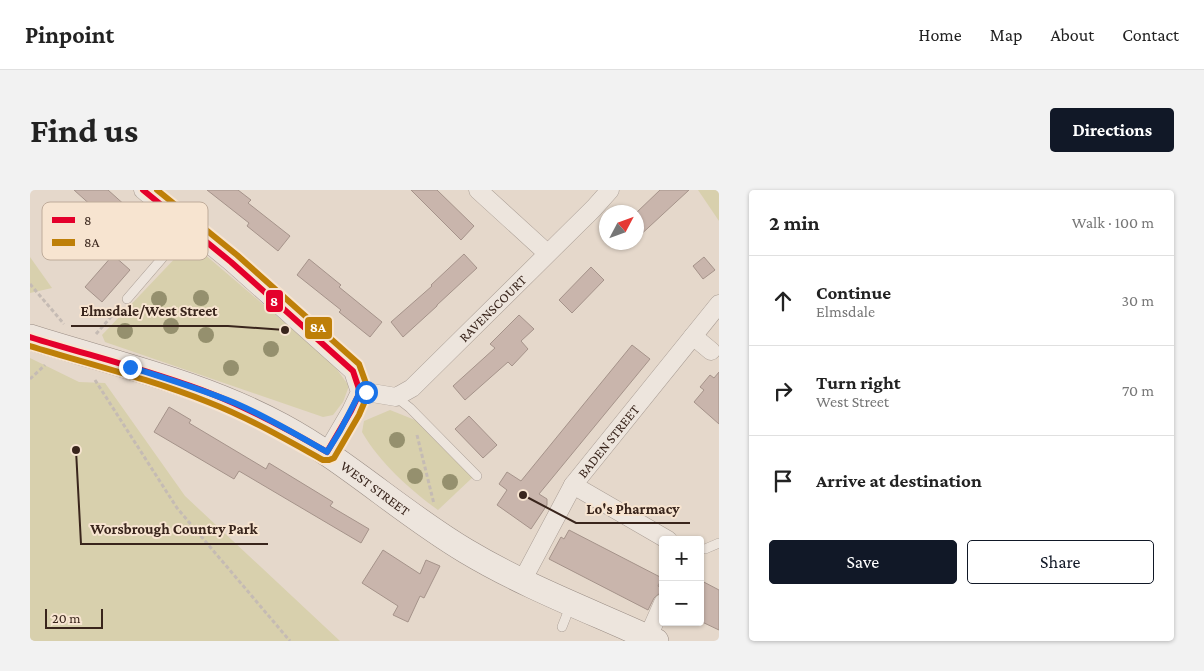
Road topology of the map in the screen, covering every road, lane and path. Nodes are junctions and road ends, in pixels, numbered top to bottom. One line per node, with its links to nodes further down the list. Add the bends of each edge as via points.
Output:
1 (143, 190): 4 (street)
2 (478, 190): 6 (street)
3 (610, 190): 6 (street, RAVENSCOURT)
4 (158, 202)
5 (208, 244): 15 (street, via 353,371)
6 (547, 253): 16 (street, RAVENSCOURT, via 412,388)
7 (161, 260): 9 (lane)
8 (30, 284): 14 (path, via 64,324)
9 (127, 299): 14 (path)
10 (719, 304): 11 (street, BADEN STREET)
11 (693, 336): 13 (street); 19 (street, BADEN STREET)
12 (30, 337): 14 (main road, WEST STREET)
13 (711, 351)
14 (79, 352): 17 (main road, WEST STREET, via 174,380 236,404); 29 (path, via 177,508)
15 (360, 392): 16 (street); 17 (street)
16 (403, 403): 18 (lane); 20 (path, via 437,516)
17 (327, 452): 20 (main road, WEST STREET)
18 (477, 476)
19 (573, 485): 21 (street); 24 (street, BADEN STREET)
20 (430, 527): 24 (main road, WEST STREET, via 464,550)
21 (661, 536)
22 (719, 543): 23 (lane)
23 (704, 549)
24 (522, 581): 25 (main road, WEST STREET)
25 (571, 604): 27 (lane); 28 (main road, WEST STREET)
26 (659, 616): 28 (street)
27 (562, 627)
28 (652, 639)
29 (290, 641)

